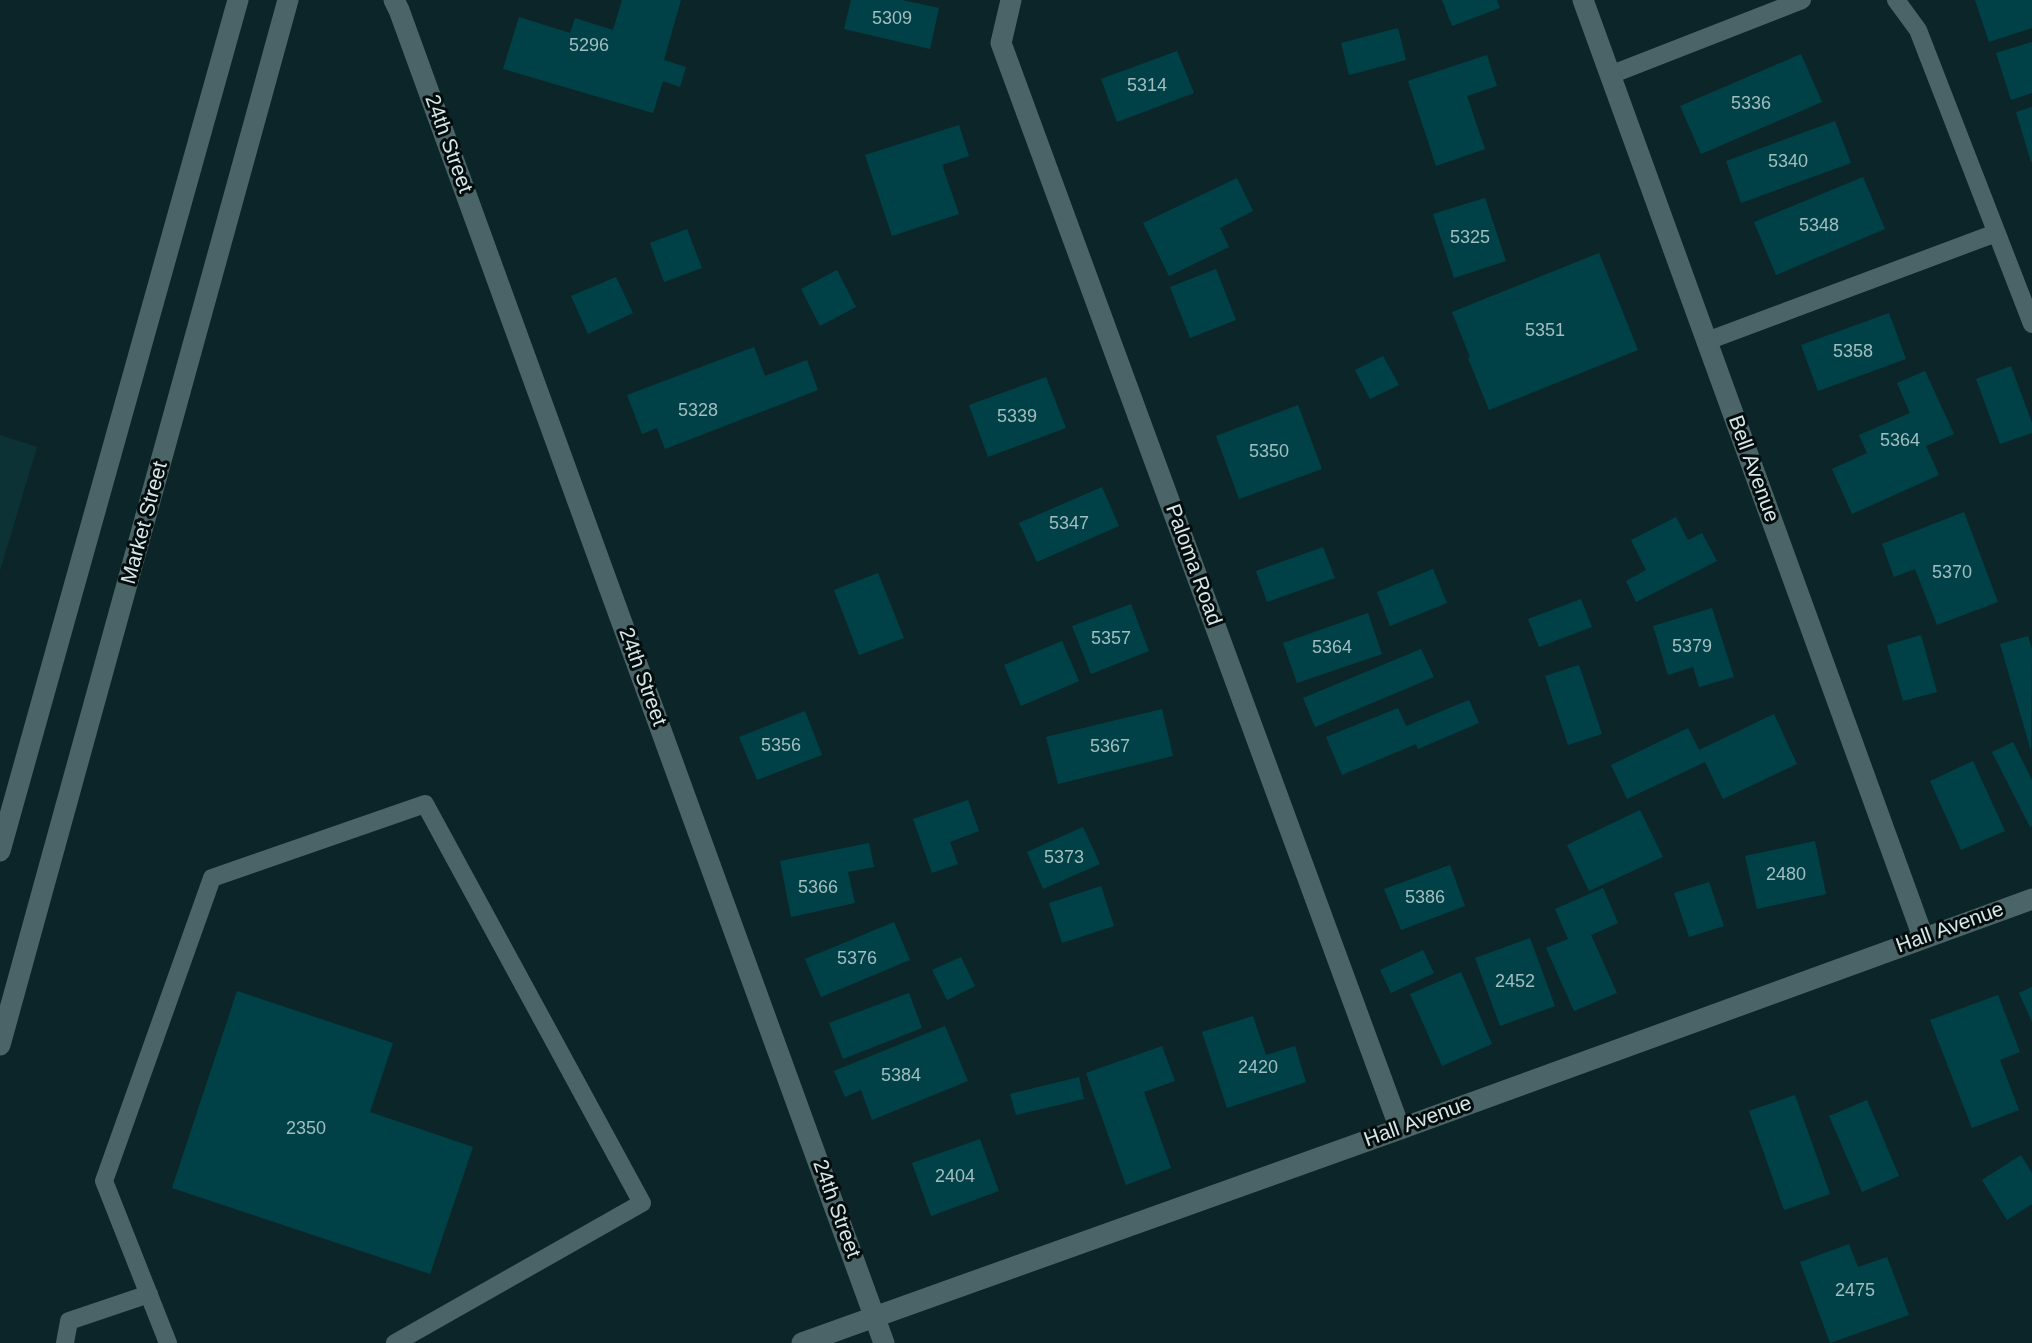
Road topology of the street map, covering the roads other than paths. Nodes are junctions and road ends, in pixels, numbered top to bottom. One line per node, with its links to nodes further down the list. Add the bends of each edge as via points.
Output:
1 (238, 0): 12 (street)
2 (288, 0): 15 (street, Market Street)
3 (1011, 0): 16 (street, Paloma Road, via 1001,43)
4 (1583, 0): 8 (street, Bell Avenue)
5 (1802, 0): 8 (lane)
6 (1896, 0): 9 (lane, via 1918,30)
7 (398, 3): 18 (street, 24th Street)
8 (1610, 75): 11 (street, Bell Avenue)
9 (1996, 233): 10 (lane); 11 (lane)
10 (2032, 324)
11 (1707, 341): 14 (street, Bell Avenue)
12 (0, 851)
13 (2032, 898): 14 (street, Hall Avenue)
14 (1923, 937): 16 (street, Hall Avenue)
15 (0, 1045)
16 (1400, 1129): 18 (street, Hall Avenue)
17 (149, 1294): 19 (lane, via 69,1321); 20 (lane); 21 (lane, via 104,1181 212,878 425,804 642,1203)
18 (875, 1317): 22 (street, Hall Avenue); 23 (street, 24th Street)
19 (65, 1343)
20 (168, 1343)
21 (395, 1343)
22 (802, 1343)
23 (884, 1343)

